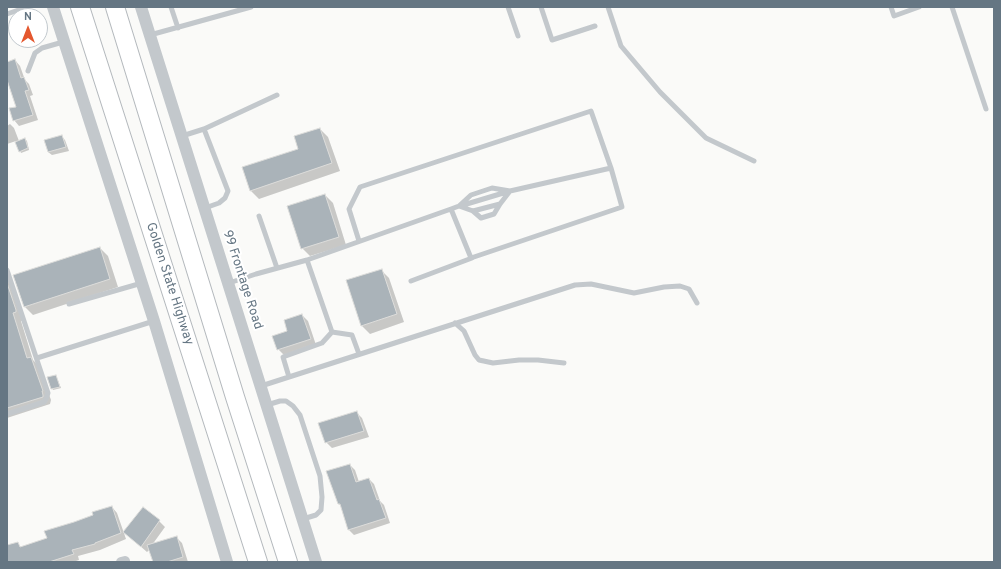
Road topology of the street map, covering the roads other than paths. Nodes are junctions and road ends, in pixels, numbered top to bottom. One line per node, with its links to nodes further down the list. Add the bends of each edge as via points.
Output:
1 (28, 7): 14 (lane)
2 (53, 7): 19 (street)
3 (80, 7): 56 (highway, Golden State Highway)
4 (115, 7): 57 (highway)
5 (142, 7): 17 (street, 99 Frontage Road)
6 (172, 7): 16 (lane)
7 (251, 7): 16 (lane)
8 (508, 7): 18 (lane)
9 (542, 7): 15 (lane, via 552,40)
10 (608, 7): 25 (lane, via 621,46 660,92 706,138)
11 (891, 7): 12 (lane, via 894,16)
12 (919, 7)
13 (952, 7): 22 (lane)
14 (7, 14)
15 (595, 26)
16 (178, 28): 17 (lane)
17 (150, 35): 24 (street, 99 Frontage Road)
18 (518, 36)
19 (64, 42): 20 (lane, via 42,48 35,53); 40 (street)
20 (28, 71)
21 (277, 95): 23 (lane)
22 (986, 109)
23 (204, 129): 24 (lane); 30 (lane, via 228,191 219,203)
24 (182, 136): 30 (street, 99 Frontage Road)
25 (754, 161)
26 (611, 168): 27 (lane); 34 (lane, via 591,111 360,187 349,209); 35 (lane, via 622,207)
27 (510, 191): 28 (lane); 29 (lane, via 492,188 485,190 471,195)
28 (500, 204): 32 (lane); 32 (lane, via 494,214 482,218)
29 (459, 206): 31 (lane); 32 (lane)
30 (204, 208): 41 (street, 99 Frontage Road)
31 (451, 209): 34 (lane); 35 (lane)
32 (473, 211)
33 (259, 216): 37 (lane)
34 (359, 241): 36 (lane)
35 (472, 258): 39 (lane)
36 (307, 260): 37 (lane); 46 (lane)
37 (277, 268): 41 (lane)
38 (7, 270): 48 (lane)
39 (411, 281)
40 (142, 283): 43 (lane); 44 (street)
41 (229, 283): 51 (street, 99 Frontage Road)
42 (697, 303): 45 (lane, via 689,289 680,286 634,293 591,284 575,285)
43 (69, 304)
44 (154, 322): 48 (lane); 55 (street)
45 (455, 323): 47 (lane); 49 (lane, via 464,332 479,360 493,363 519,360)
46 (332, 332): 47 (lane, via 352,335); 50 (lane, via 322,343 283,357)
47 (359, 354): 50 (lane)
48 (37, 358): 53 (lane, via 48,393 46,400)
49 (564, 363)
50 (289, 377): 51 (lane)
51 (260, 386): 52 (street, 99 Frontage Road)
52 (267, 405): 54 (street, 99 Frontage Road); 54 (lane, via 286,401 300,415 320,476 321,510 316,515)
53 (7, 414)
54 (303, 519): 58 (street, 99 Frontage Road)
55 (227, 562)
56 (258, 562)
57 (288, 562)
58 (316, 562)

